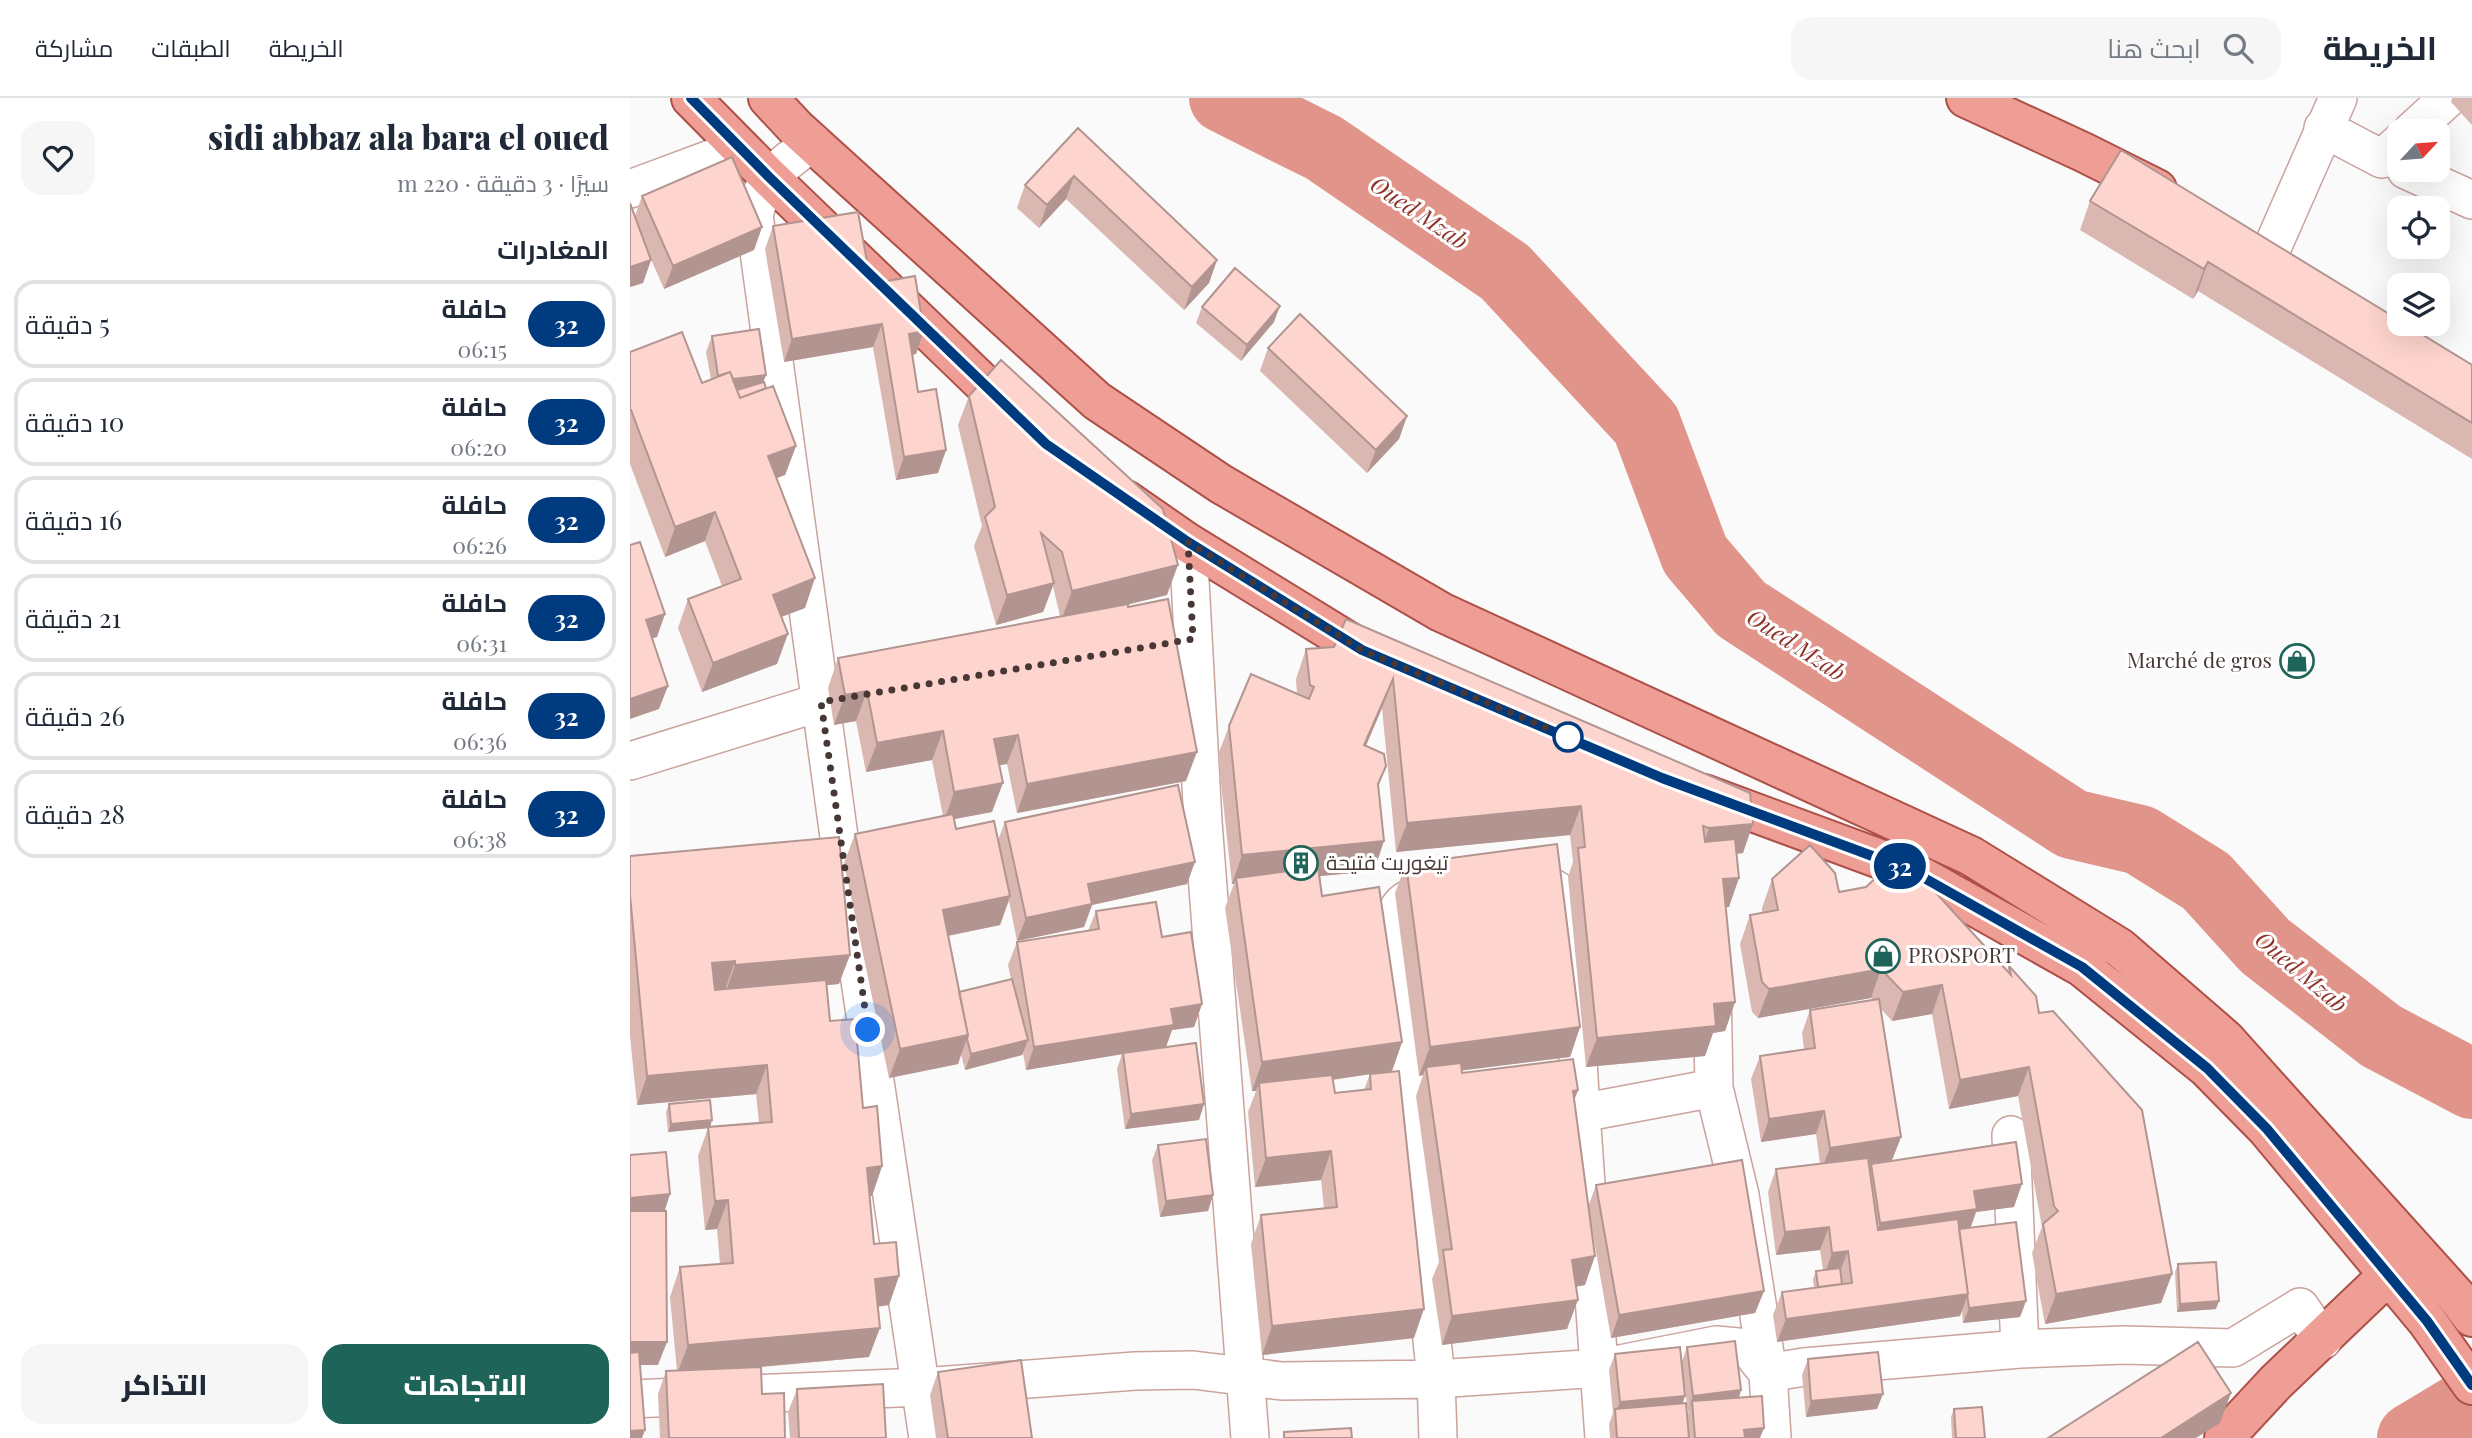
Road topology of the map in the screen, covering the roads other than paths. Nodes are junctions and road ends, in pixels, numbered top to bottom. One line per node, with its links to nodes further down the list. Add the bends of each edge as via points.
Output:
1 (691, 98): 8 (main road)
2 (768, 98): 7 (main road)
3 (1966, 98): 14 (main road)
4 (2448, 98): 6 (street)
5 (2330, 113): 9 (street); 16 (street)
6 (2425, 119)
7 (812, 142): 10 (street); 32 (main road, via 1097,401 1221,484 1441,612 1971,856 2120,948 2224,1039)
8 (740, 148): 10 (main road); 12 (street)
9 (2387, 154)
10 (769, 177): 17 (main road); 22 (street, via 754,215)
11 (2438, 182): 13 (street)
12 (630, 189)
13 (2472, 200)
14 (2190, 206)
15 (2237, 230): 16 (main road)
16 (2285, 255)
17 (1046, 444)
18 (1101, 482): 19 (main road)
19 (1188, 542): 20 (main road, via 1362,650); 39 (street, via 1179,642 1189,824 1239,1120)
20 (1411, 671)
21 (876, 693): 22 (street)
22 (821, 702): 23 (street); 43 (street)
23 (630, 761)
24 (1675, 783): 32 (main road, via 1910,870 2082,967 2207,1068)
25 (1711, 950): 26 (street)
26 (1714, 1088): 30 (street); 38 (street, via 1726,1196)
27 (1423, 1107): 28 (street); 30 (street, via 1396,1000 1390,930 1394,913 1406,899 1419,895 1546,883 1568,904); 40 (street)
28 (1370, 1110)
29 (1528, 1111): 30 (street)
30 (1581, 1113): 37 (street, via 1602,1206)
31 (2011, 1135): 36 (street)
32 (2401, 1263): 33 (main road); 34 (main road); 42 (main road, via 2427,1321)
33 (2465, 1307)
34 (2323, 1340): 35 (street, via 2300,1307); 50 (main road)
35 (2233, 1348): 36 (street, via 2124,1345); 41 (street)
36 (2020, 1349): 38 (street)
37 (1600, 1368): 38 (street, via 1716,1345 1748,1348); 40 (street); 48 (street)
38 (1768, 1373): 49 (street)
39 (1246, 1377): 40 (street, via 1282,1381); 43 (street, via 1193,1370 1135,1371); 46 (street)
40 (1436, 1379): 47 (street)
41 (2180, 1381)
42 (2472, 1385)
43 (922, 1387): 44 (street); 45 (street)
44 (630, 1399)
45 (928, 1438)
46 (1251, 1438)
47 (1438, 1438)
48 (1604, 1438)
49 (1772, 1438)
50 (2224, 1438)

